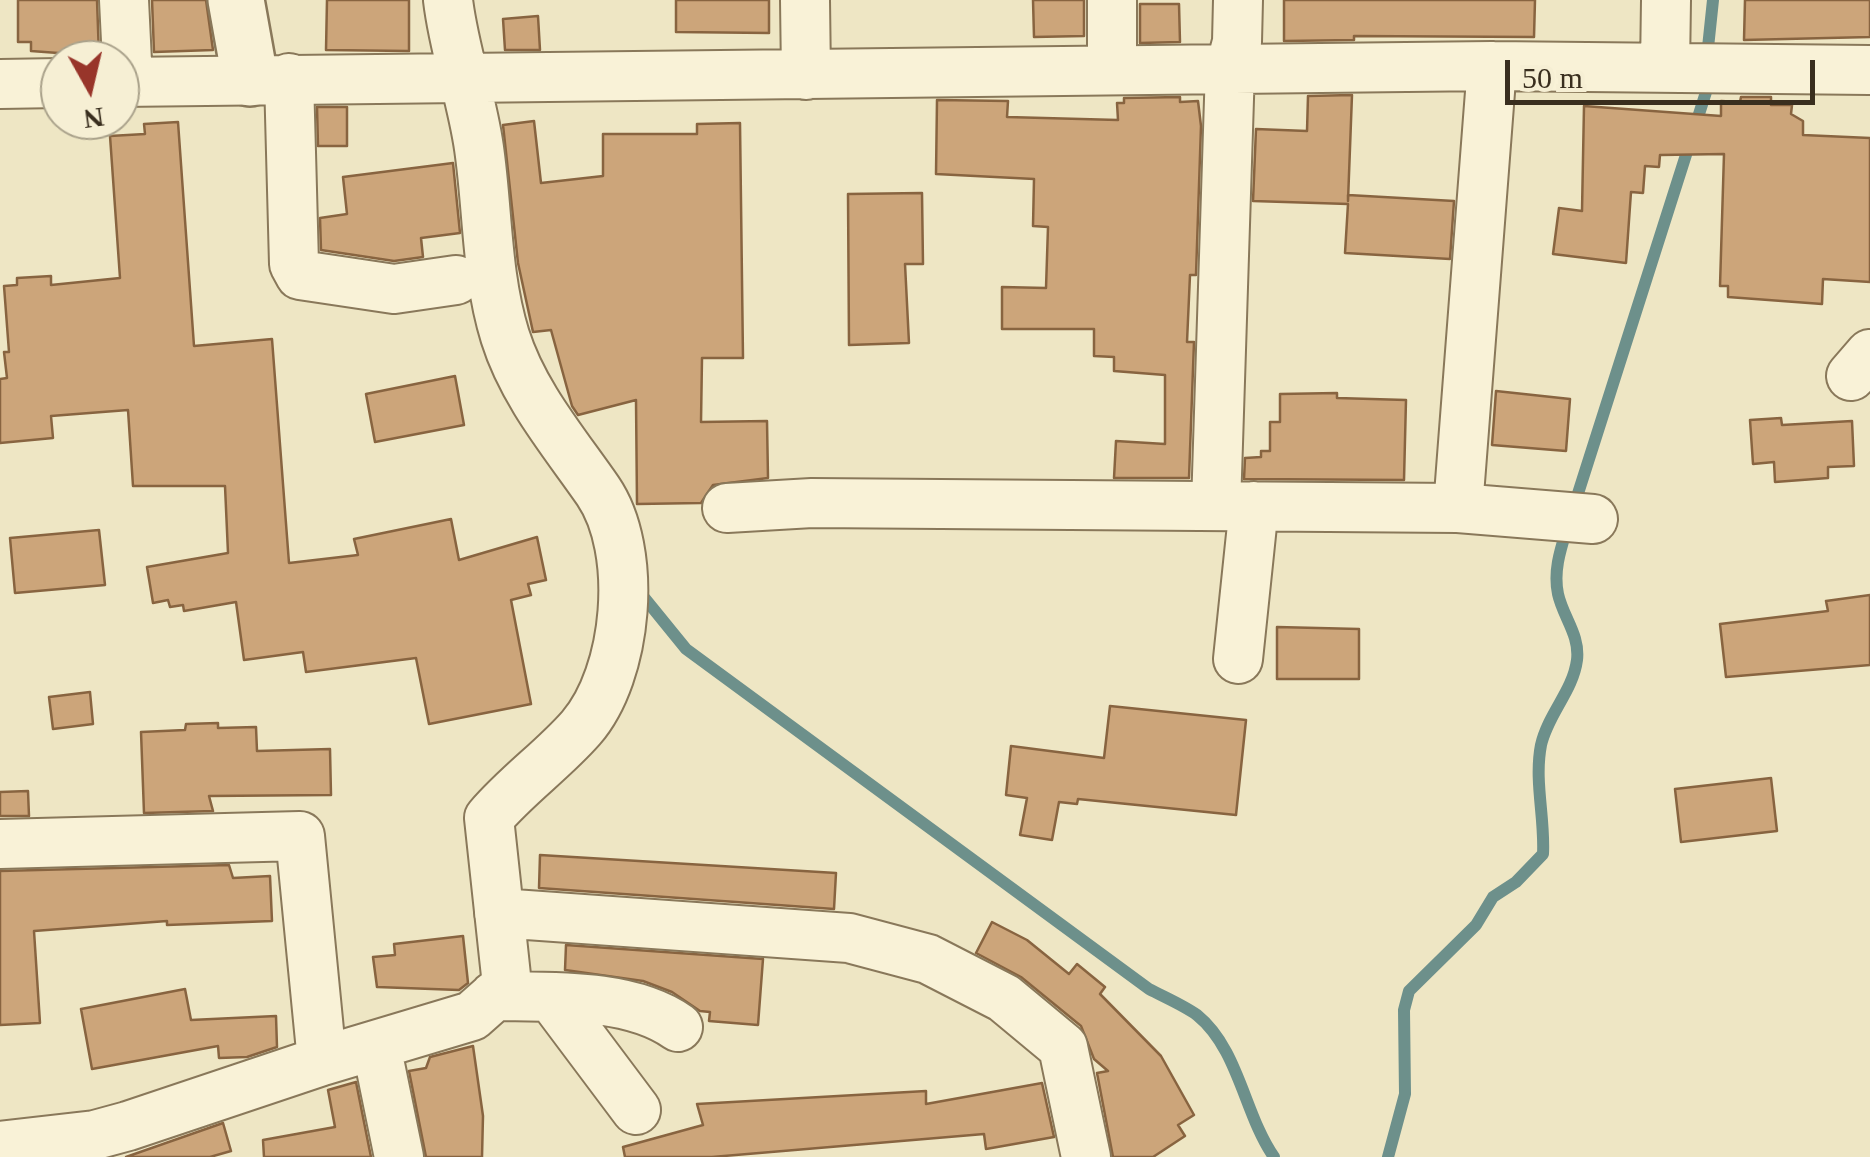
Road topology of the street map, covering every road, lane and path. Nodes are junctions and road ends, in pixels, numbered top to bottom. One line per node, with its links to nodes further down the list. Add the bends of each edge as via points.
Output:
1 (124, 0): 8 (street)
2 (236, 0): 15 (street)
3 (448, 0): 16 (street, via 454,46)
4 (805, 0): 14 (street)
5 (1112, 0): 12 (street)
6 (1238, 0): 10 (street)
7 (1666, 0): 11 (street)
8 (124, 40)
9 (1492, 66): 10 (street); 11 (street); 23 (street)
10 (1230, 68): 12 (street); 21 (street)
11 (1693, 69): 13 (street)
12 (1112, 70): 14 (street)
13 (1870, 70)
14 (806, 75): 16 (street)
15 (269, 78): 16 (street); 17 (street); 20 (street, via 300,276 394,290)
16 (446, 78): 27 (street, via 479,148 489,257 505,334 530,393 601,495 622,577 618,644 600,702 489,818)
17 (140, 82)
18 (40, 83): 19 (street)
19 (0, 84)
20 (456, 280)
21 (1235, 506): 22 (street); 23 (street); 25 (street)
22 (727, 508)
23 (1458, 508): 24 (street)
24 (1592, 519)
25 (1238, 659)
26 (0, 844): 32 (street, via 300,836)
27 (499, 913): 28 (street, via 507,985); 37 (street, via 850,938 928,959 1004,998 1064,1047)
28 (494, 996): 29 (street); 31 (street, via 472,1016)
29 (552, 998): 30 (street, via 655,1011); 33 (street)
30 (678, 1027)
31 (376, 1045): 32 (street); 36 (street)
32 (322, 1060): 35 (street)
33 (636, 1110)
34 (0, 1146): 35 (street)
35 (96, 1146)
36 (399, 1157)
37 (1086, 1157)

